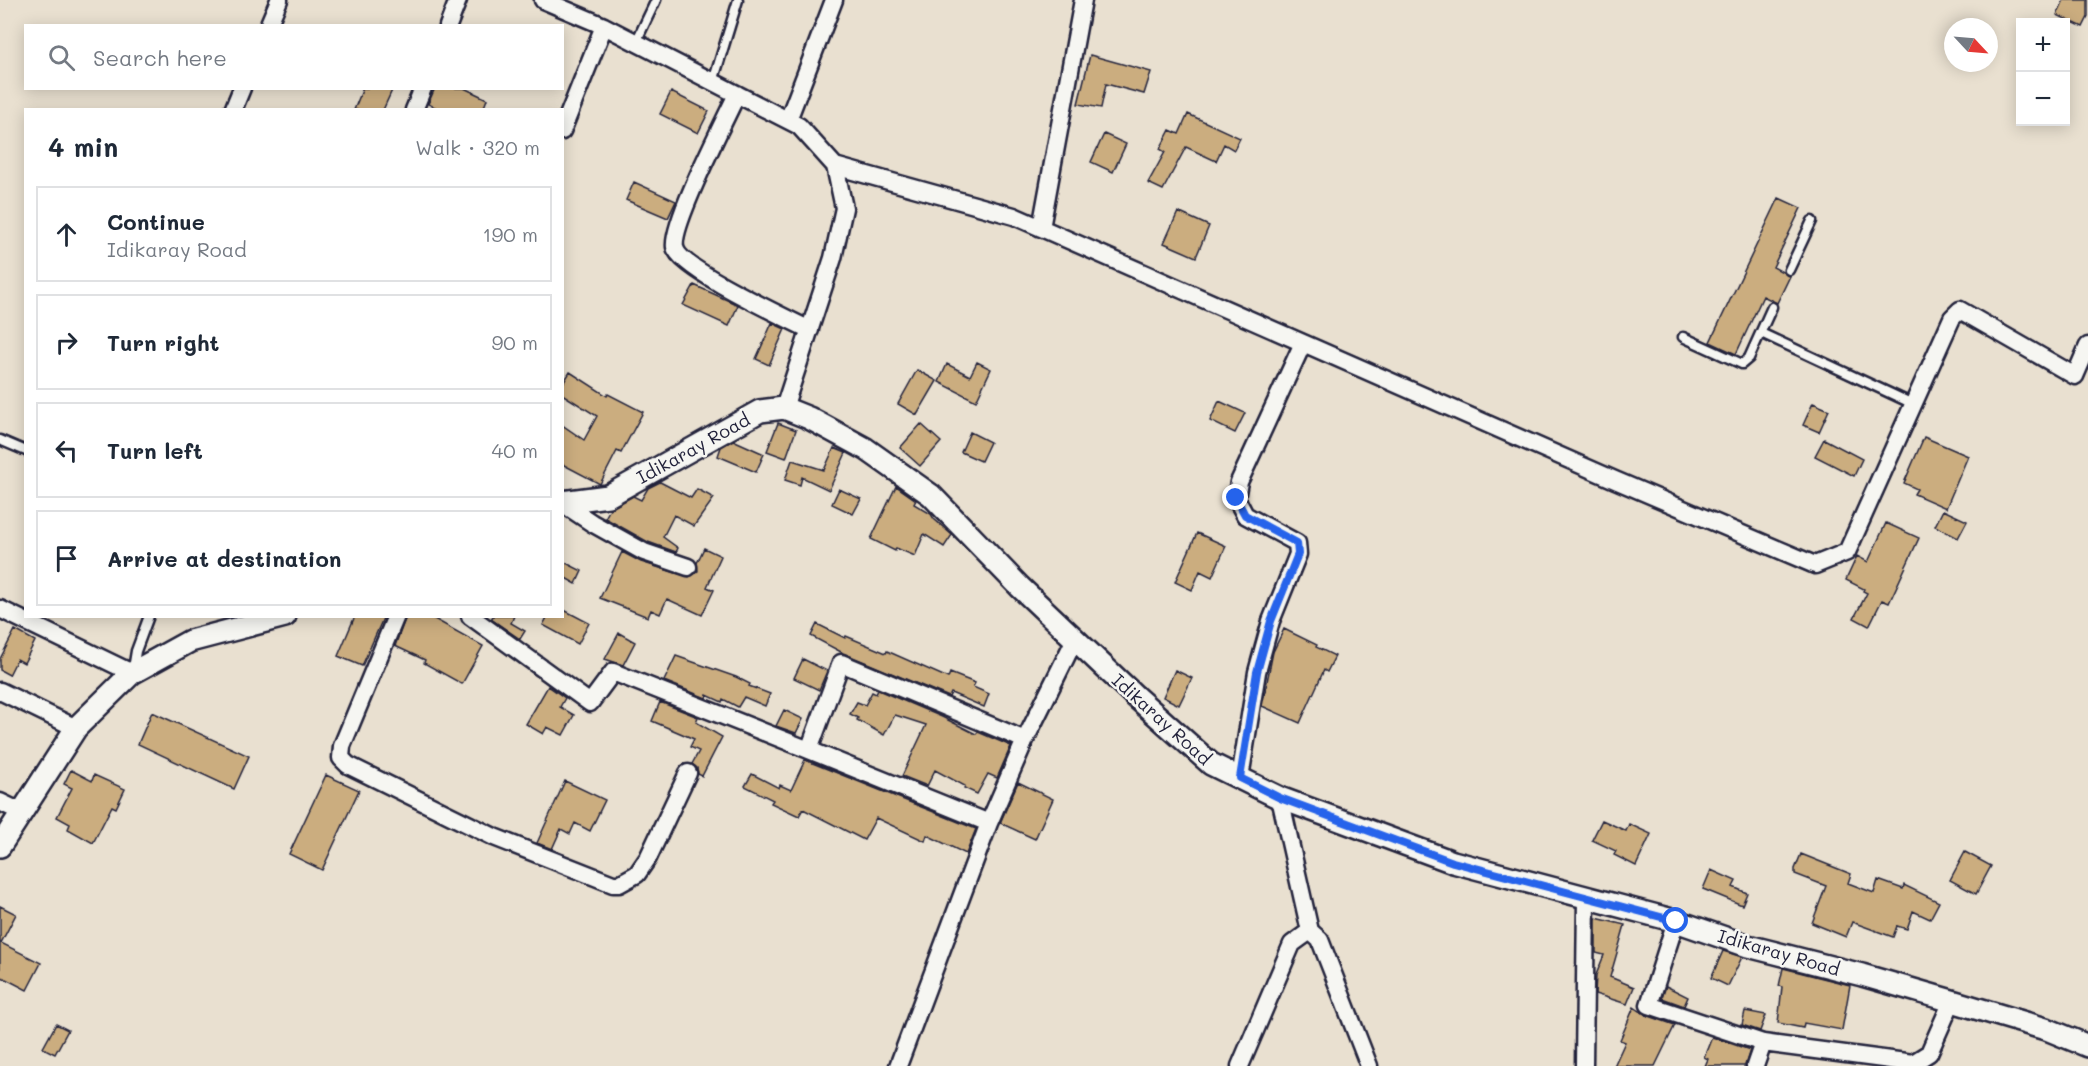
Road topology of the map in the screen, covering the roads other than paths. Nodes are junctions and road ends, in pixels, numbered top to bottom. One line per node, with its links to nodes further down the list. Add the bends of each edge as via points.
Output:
1 (279, 0): 8 (street)
2 (458, 0): 9 (street)
3 (543, 0): 10 (street)
4 (656, 0): 11 (lane)
5 (738, 0): 12 (lane)
6 (834, 0): 18 (street)
7 (1083, 0): 22 (street)
8 (269, 24)
9 (449, 24)
10 (604, 26): 11 (street); 19 (street)
11 (636, 42): 12 (street)
12 (713, 82): 15 (street)
13 (241, 90): 16 (street)
14 (422, 90): 17 (street)
15 (737, 94): 18 (street); 25 (street, via 677,230 675,247 681,259 700,273)
16 (234, 108)
17 (415, 108)
18 (788, 120): 20 (street, via 799,126)
19 (564, 126)
20 (835, 166): 22 (street, via 1014,216); 25 (street, via 844,208)
21 (1812, 221): 23 (lane)
22 (1041, 228): 28 (street)
23 (1789, 270)
24 (1772, 307): 26 (lane)
25 (810, 330): 32 (street)
26 (1761, 333): 27 (lane, via 1742,364); 31 (lane)
27 (1683, 337)
28 (1303, 343): 31 (street, via 1815,565 1847,552); 50 (street, via 1239,482 1236,498 1245,515 1297,543 1298,554 1271,621 1257,672)
29 (2088, 346): 30 (street)
30 (2082, 380): 31 (street, via 1960,310 1952,318)
31 (1914, 404)
32 (784, 408): 35 (street, Idikaray Road, via 760,411 608,496); 43 (street, Idikaray Road, via 866,449 931,495)
33 (0, 440): 34 (lane)
34 (24, 450)
35 (564, 503)
36 (564, 504): 37 (street, via 644,552)
37 (688, 567)
38 (0, 609): 44 (street)
39 (148, 618): 44 (lane)
40 (277, 618): 44 (street, via 190,641)
41 (395, 618): 49 (street, via 342,746 341,758 348,765 494,837 613,884 637,874 648,858)
42 (473, 618): 48 (street, via 590,704 613,672)
43 (1074, 639): 47 (street); 50 (street, Idikaray Road, via 1211,764)
44 (132, 673): 46 (street)
45 (0, 692): 46 (street)
46 (76, 728): 53 (street)
47 (1025, 740): 48 (street, via 841,663); 54 (street)
48 (809, 750): 54 (street)
49 (688, 773)
50 (1240, 778): 51 (street, Idikaray Road)
51 (1280, 798): 56 (street, Idikaray Road, via 1453,862); 58 (street)
52 (0, 802): 53 (street)
53 (21, 812): 55 (street)
54 (989, 823): 62 (street)
55 (0, 846)
56 (1586, 898): 57 (street, Idikaray Road); 65 (street)
57 (1676, 921): 59 (street, Idikaray Road, via 1748,946); 60 (street, via 1649,1005)
58 (1311, 931): 63 (street, via 1292,944); 64 (street, via 1320,940)
59 (1952, 1001): 60 (street, via 1929,1053 1913,1063); 61 (street, Idikaray Road)
60 (1763, 1043): 66 (street)
61 (2088, 1046)
62 (898, 1066)
63 (1240, 1066)
64 (1368, 1066)
65 (1584, 1066)
66 (1755, 1066)

